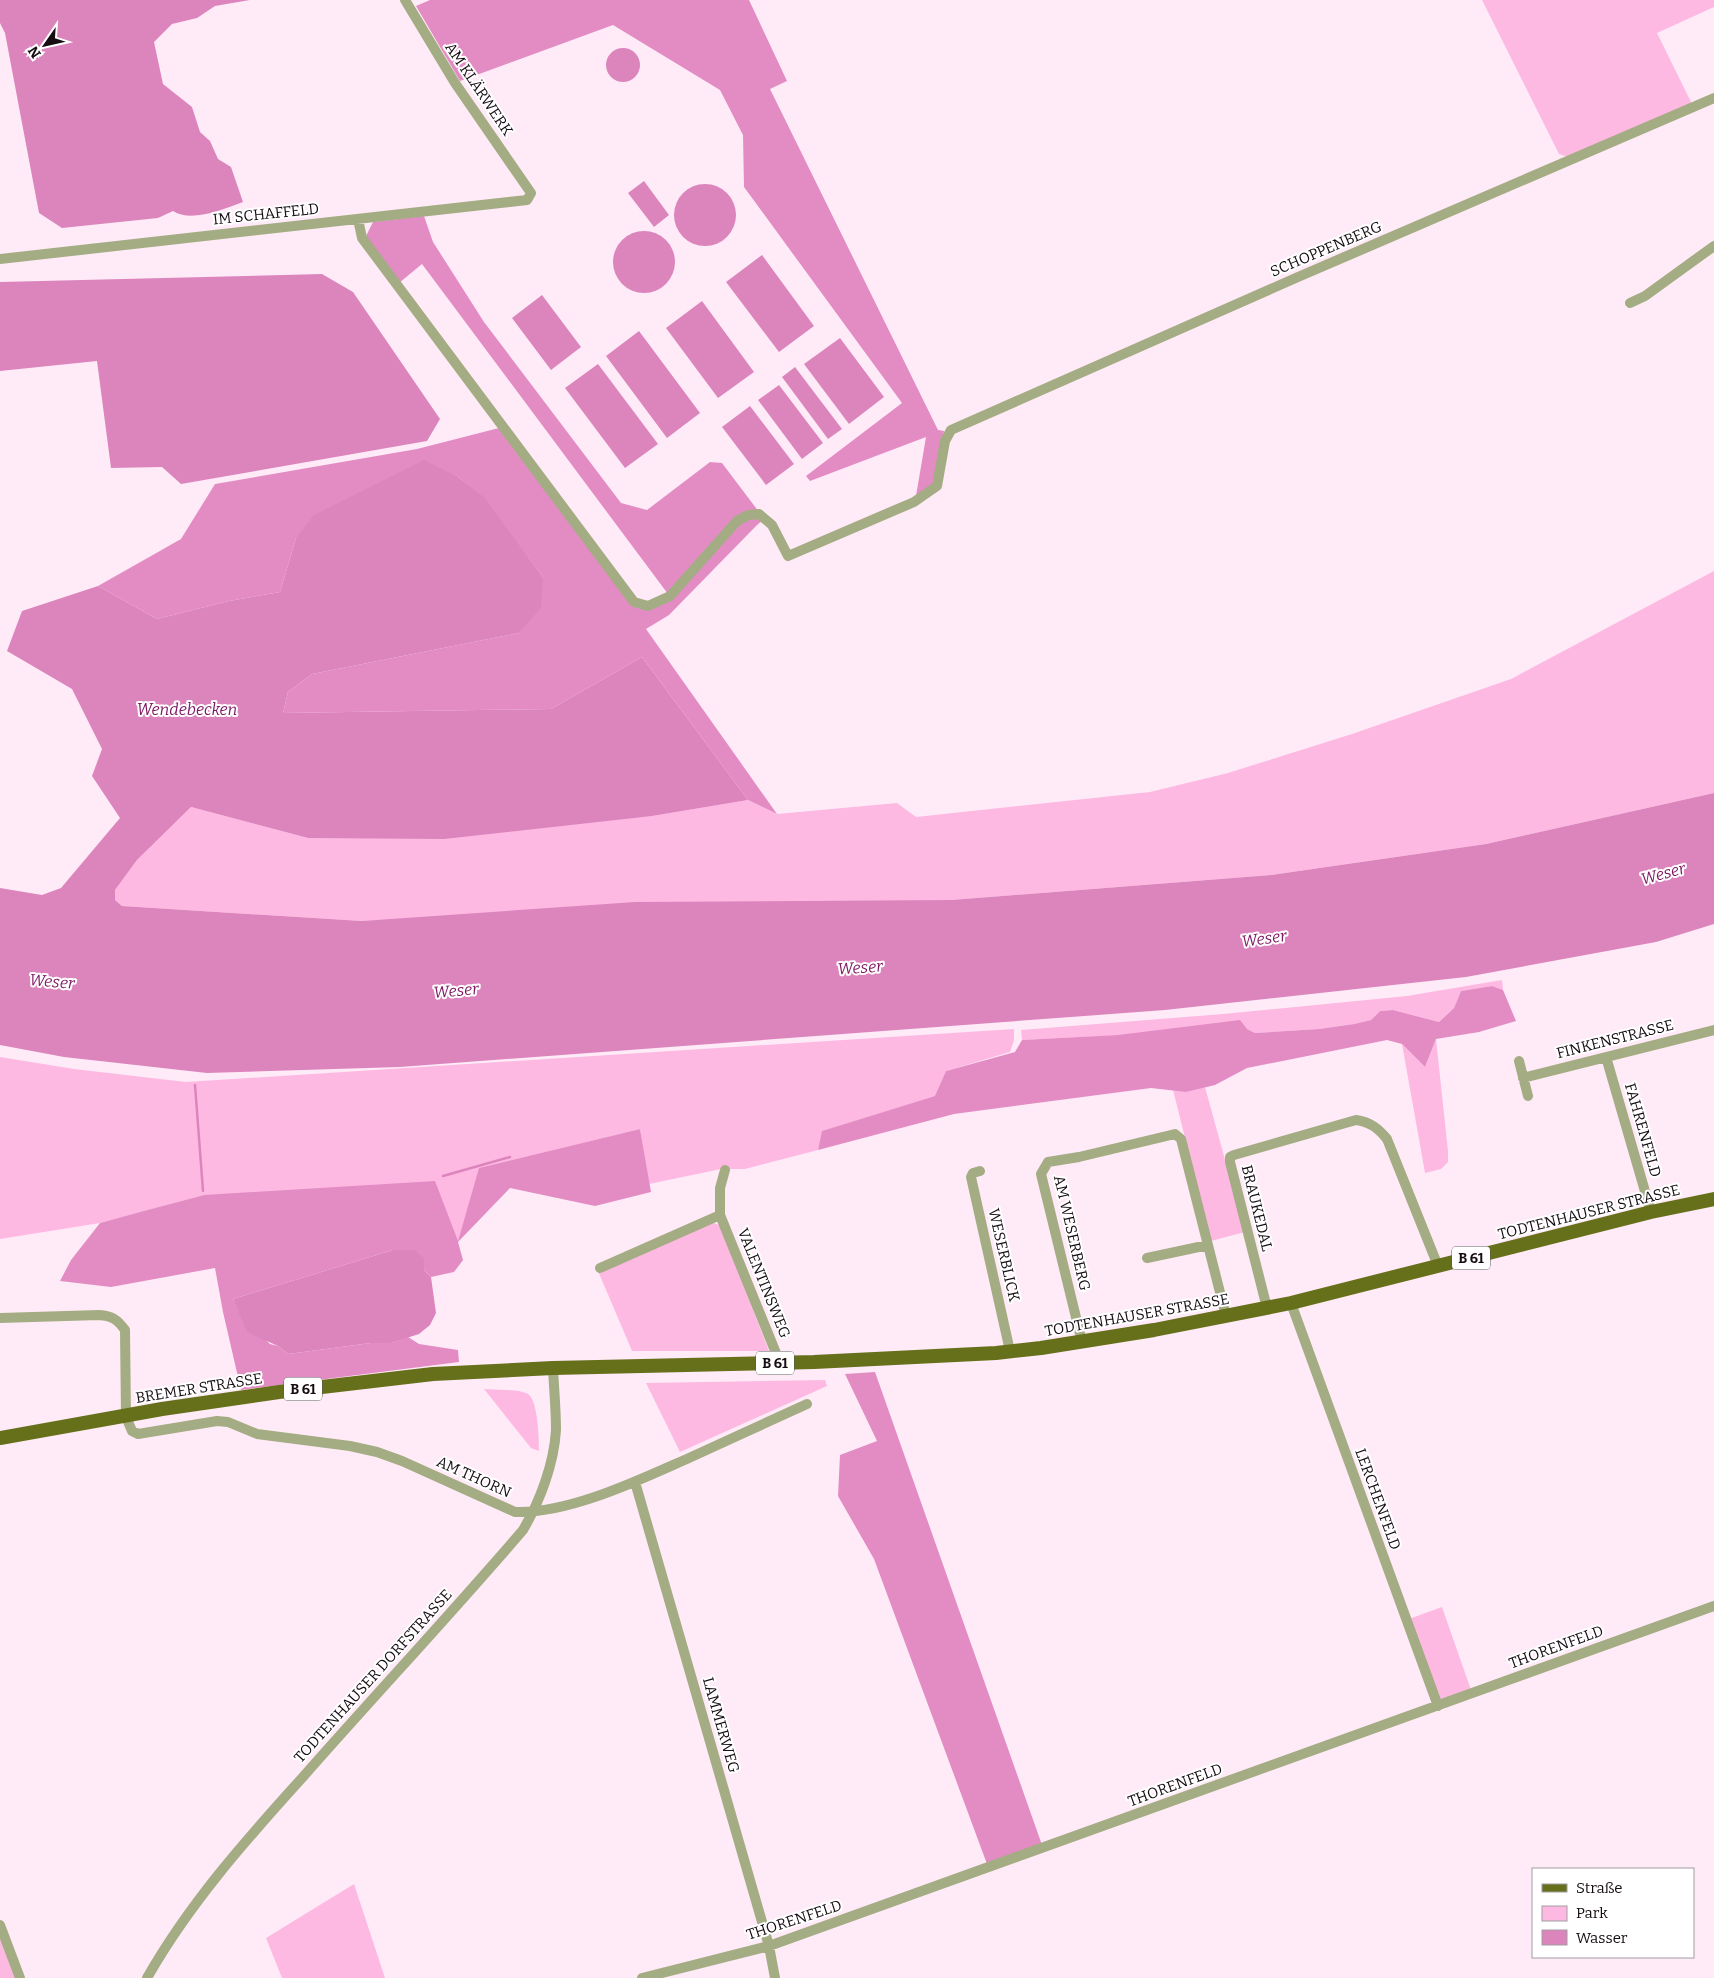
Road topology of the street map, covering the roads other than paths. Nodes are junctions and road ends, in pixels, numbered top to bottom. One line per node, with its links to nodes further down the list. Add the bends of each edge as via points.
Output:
1 (405, 0): 3 (street, AM KLÄRWERK, via 455,83)
2 (1714, 98): 4 (street, SCHOPPENBERG, via 951,430 945,440 937,486 914,502 788,556 772,525 759,514 748,515 737,521 670,596 648,606 634,602 362,238)
3 (531, 193): 4 (street, IM SCHAFFELD, via 527,200)
4 (358, 219): 6 (street, IM SCHAFFELD)
5 (1714, 246): 7 (street, via 1645,296)
6 (0, 259)
7 (1630, 303)
8 (1714, 1030): 9 (street, FINKENSTRASSE)
9 (1606, 1056): 11 (street, FINKENSTRASSE); 16 (street, FAHRENFELD)
10 (1520, 1061): 11 (street)
11 (1523, 1078): 12 (street)
12 (1528, 1096)
13 (725, 1170): 17 (street, VALENTINSWEG, via 720,1188)
14 (980, 1172): 27 (street, WESERBLICK, via 971,1177)
15 (1714, 1199): 16 (main road, TODTENHAUSER STRASSE / B 61)
16 (1650, 1212): 20 (main road, TODTENHAUSER STRASSE / B 61)
17 (720, 1215): 21 (street, VALENTINSWEG); 28 (street, VALENTINSWEG)
18 (1208, 1245): 19 (street); 24 (street); 26 (street, AM WESERBERG, via 1179,1135 1048,1162 1041,1174)
19 (1147, 1258)
20 (1438, 1266): 22 (main road, TODTENHAUSER STRASSE / B 61); 23 (street, BRAUKEDAL, via 1387,1139 1378,1129 1356,1120 1230,1158)
21 (600, 1268)
22 (1292, 1303): 23 (main road, TODTENHAUSER STRASSE / B 61); 36 (street, LERCHENFELD)
23 (1267, 1308): 24 (main road, TODTENHAUSER STRASSE / B 61)
24 (1226, 1316): 26 (main road, TODTENHAUSER STRASSE / B 61)
25 (0, 1318): 31 (street, via 99,1315 111,1316 120,1322 125,1330)
26 (1082, 1342): 27 (main road, TODTENHAUSER STRASSE / B 61)
27 (1010, 1351): 28 (main road, TODTENHAUSER STRASSE / B 61)
28 (780, 1363): 29 (main road, TODTENHAUSER STRASSE / B 61)
29 (553, 1368): 31 (main road, BREMER STRASSE / B 61, via 445,1373 279,1392); 34 (street, TODTENHAUSER DORFSTRASSE, via 556,1431 550,1463)
30 (807, 1404): 33 (street, AM THORN)
31 (126, 1416): 32 (main road, BREMER STRASSE / B 61); 34 (street, AM THORN, via 132,1431 138,1434 217,1421 257,1434 350,1446 402,1461 515,1512)
32 (0, 1438)
33 (635, 1482): 34 (street, AM THORN, via 561,1507); 38 (street, LAMMERWEG)
34 (533, 1512): 40 (street, TODTENHAUSER DORFSTRASSE, via 523,1530 502,1554 242,1844 194,1905)
35 (1714, 1606): 36 (street, THORENFELD)
36 (1438, 1706): 38 (street, THORENFELD)
37 (0, 1925): 39 (street)
38 (769, 1946): 41 (street, THORENFELD); 42 (street, LAMMERWEG)
39 (20, 1978)
40 (147, 1978)
41 (642, 1978)
42 (775, 1978)

